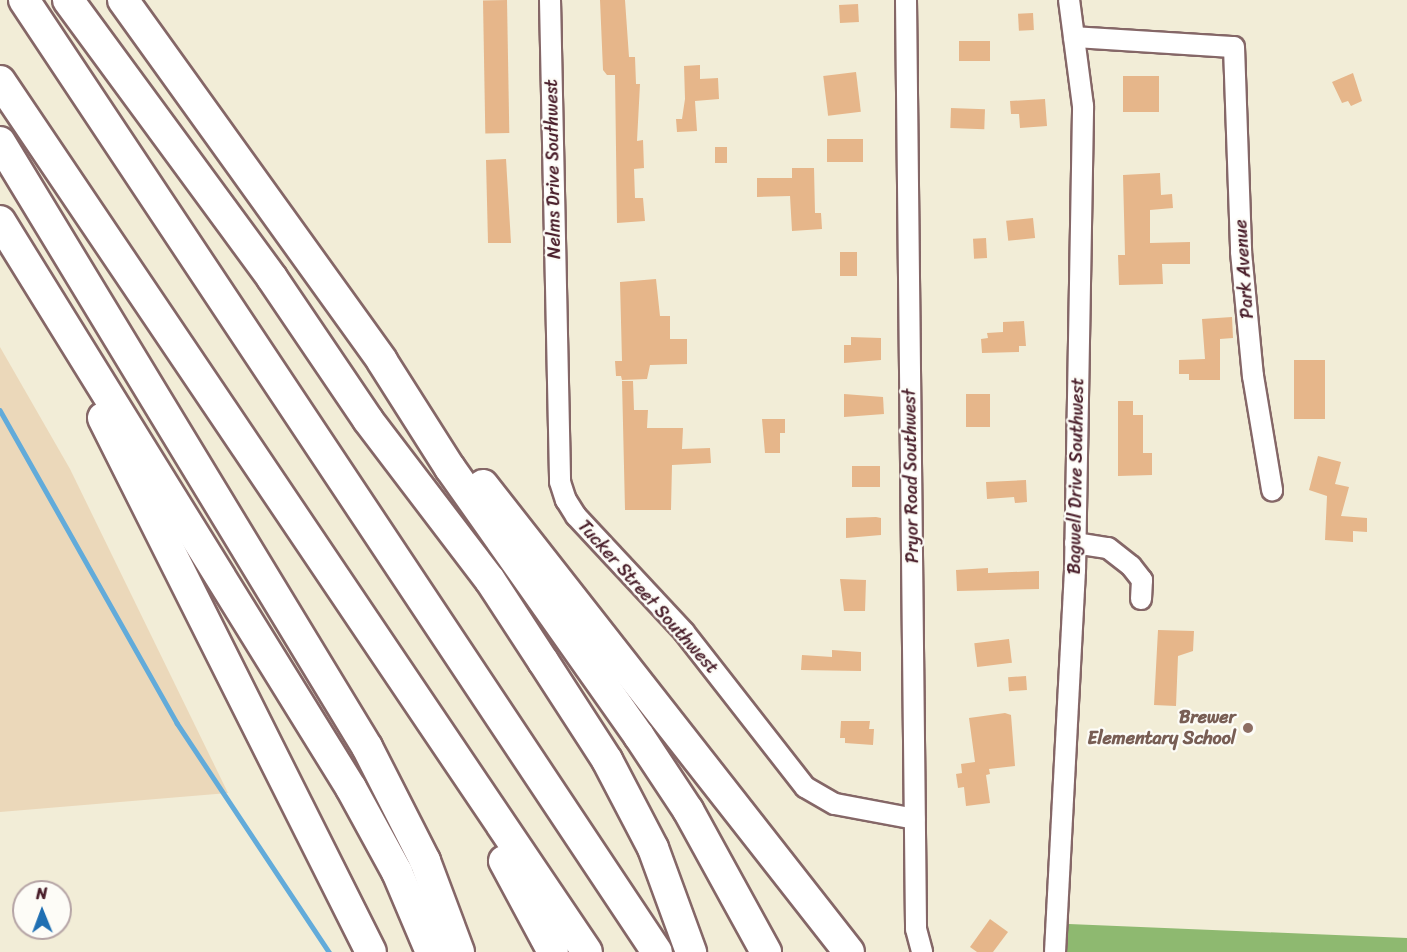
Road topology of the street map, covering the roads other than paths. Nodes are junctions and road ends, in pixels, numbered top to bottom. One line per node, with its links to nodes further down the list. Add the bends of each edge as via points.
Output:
1 (24, 0): 25 (highway)
2 (68, 0): 26 (highway, via 272,278 368,420 490,580 608,760 653,848)
3 (123, 0): 13 (highway)
4 (550, 0): 12 (street, Nelms Drive Southwest)
5 (906, 0): 18 (street, Pryor Road Southwest)
6 (1069, 0): 7 (street, Bagwell Drive Southwest)
7 (1074, 37): 14 (street, Park Avenue, via 1234,47 1241,252 1253,376); 15 (street, Bagwell Drive Southwest, via 1083,106)
8 (0, 81): 17 (highway)
9 (0, 142): 22 (highway, via 367,747 425,861)
10 (0, 221): 11 (highway)
11 (23, 260): 20 (highway); 21 (highway, via 351,788 397,872)
12 (557, 338): 18 (street, Tucker Street Southwest, via 560,482 576,516 684,632 805,787 835,804)
13 (382, 361): 19 (highway, via 550,566); 27 (highway, via 450,468 688,810)
14 (1272, 490)
15 (1075, 543): 16 (street, via 1108,548 1131,566 1142,580); 29 (street, Bagwell Drive Southwest)
16 (1141, 599)
17 (432, 726): 23 (highway); 24 (highway)
18 (915, 819): 28 (street, Pryor Road Southwest, via 916,929)
19 (849, 951)
20 (370, 952)
21 (431, 952)
22 (459, 952)
23 (553, 952)
24 (587, 952)
25 (657, 952)
26 (691, 952)
27 (766, 952)
28 (922, 952)
29 (1055, 952)

